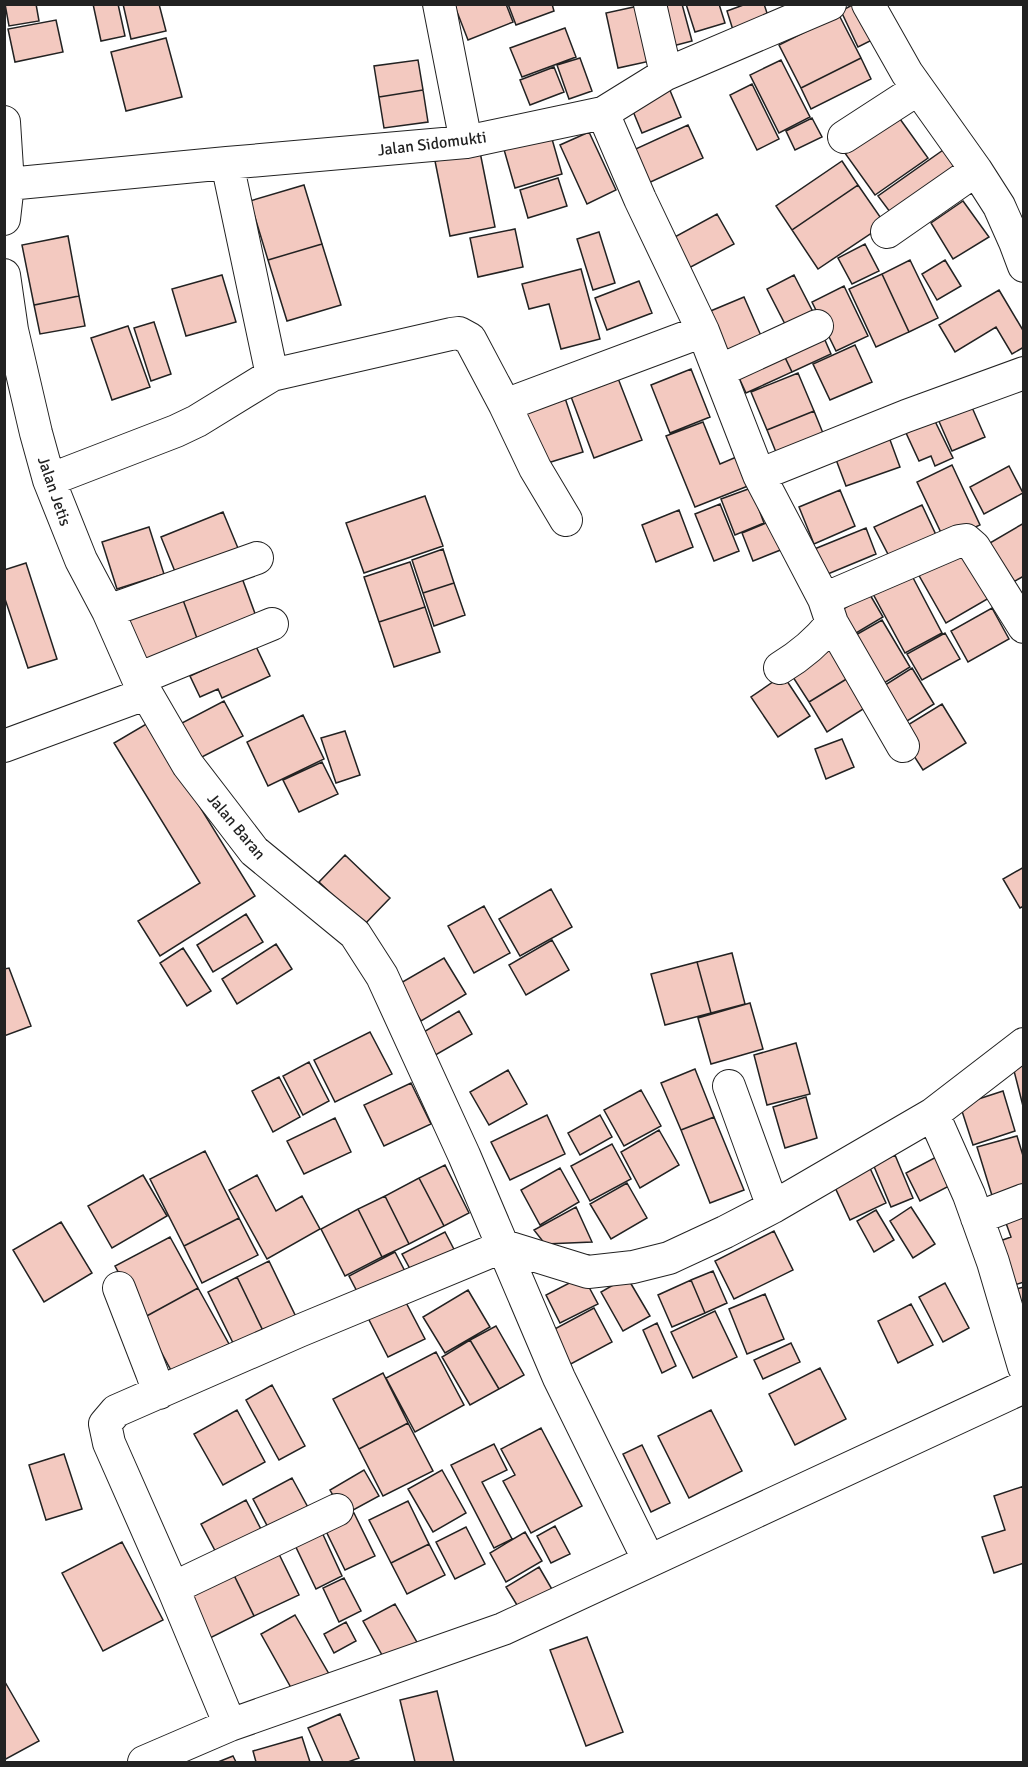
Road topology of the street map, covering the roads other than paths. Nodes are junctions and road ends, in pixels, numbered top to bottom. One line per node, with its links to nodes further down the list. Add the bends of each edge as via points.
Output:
1 (440, 4): 10 (street)
2 (650, 4): 5 (street)
3 (830, 4): 5 (street, Jalan Sidomukti)
4 (868, 4): 6 (street)
5 (666, 74): 7 (street, Jalan Sidomukti)
6 (918, 89): 9 (street); 12 (street)
7 (603, 113): 10 (street, Jalan Sidomukti); 19 (street)
8 (4, 122): 13 (street)
9 (844, 137)
10 (466, 142): 11 (street, Jalan Sidomukti)
11 (227, 163): 13 (street, Jalan Sidomukti); 22 (street)
12 (976, 170): 15 (street); 16 (street, via 999,206)
13 (8, 184): 14 (street)
14 (4, 219)
15 (887, 232)
16 (1023, 266)
17 (4, 275): 25 (street, Jalan Jetis, via 12,330)
18 (817, 326): 20 (street)
19 (703, 330): 20 (street); 23 (street)
20 (718, 371): 24 (street)
21 (1023, 373): 24 (street)
22 (272, 375): 23 (street, via 459,333 470,339); 25 (street, via 186,426)
23 (505, 405): 26 (street, via 535,468)
24 (759, 475): 29 (street)
25 (50, 480): 28 (street, Jalan Jetis, via 81,560)
26 (566, 520)
27 (257, 558): 28 (street)
28 (108, 611): 33 (street, Jalan Jetis)
29 (828, 611): 31 (street, via 966,540); 32 (street, via 822,636); 35 (street)
30 (272, 624): 33 (street)
31 (1023, 627)
32 (780, 668)
33 (142, 687): 34 (street); 42 (street, Jalan Baran, via 188,765 254,850 356,934 382,976)
34 (4, 746)
35 (903, 746)
36 (1023, 1044): 38 (street)
37 (729, 1086): 40 (street)
38 (933, 1114): 40 (street); 41 (street)
39 (1023, 1200): 41 (street)
40 (773, 1207): 42 (street, via 669,1258 633,1267 588,1272)
41 (977, 1218): 44 (street)
42 (504, 1246): 46 (street); 48 (street, Jalan Baran, via 559,1378)
43 (119, 1288): 46 (street)
44 (1023, 1367)
45 (1023, 1387): 48 (street)
46 (159, 1393): 49 (street, via 116,1411 105,1424 109,1443)
47 (337, 1510): 49 (street)
48 (649, 1561): 50 (street, via 503,1629)
49 (173, 1588): 50 (street)
50 (230, 1725): 51 (street)
51 (144, 1762)

